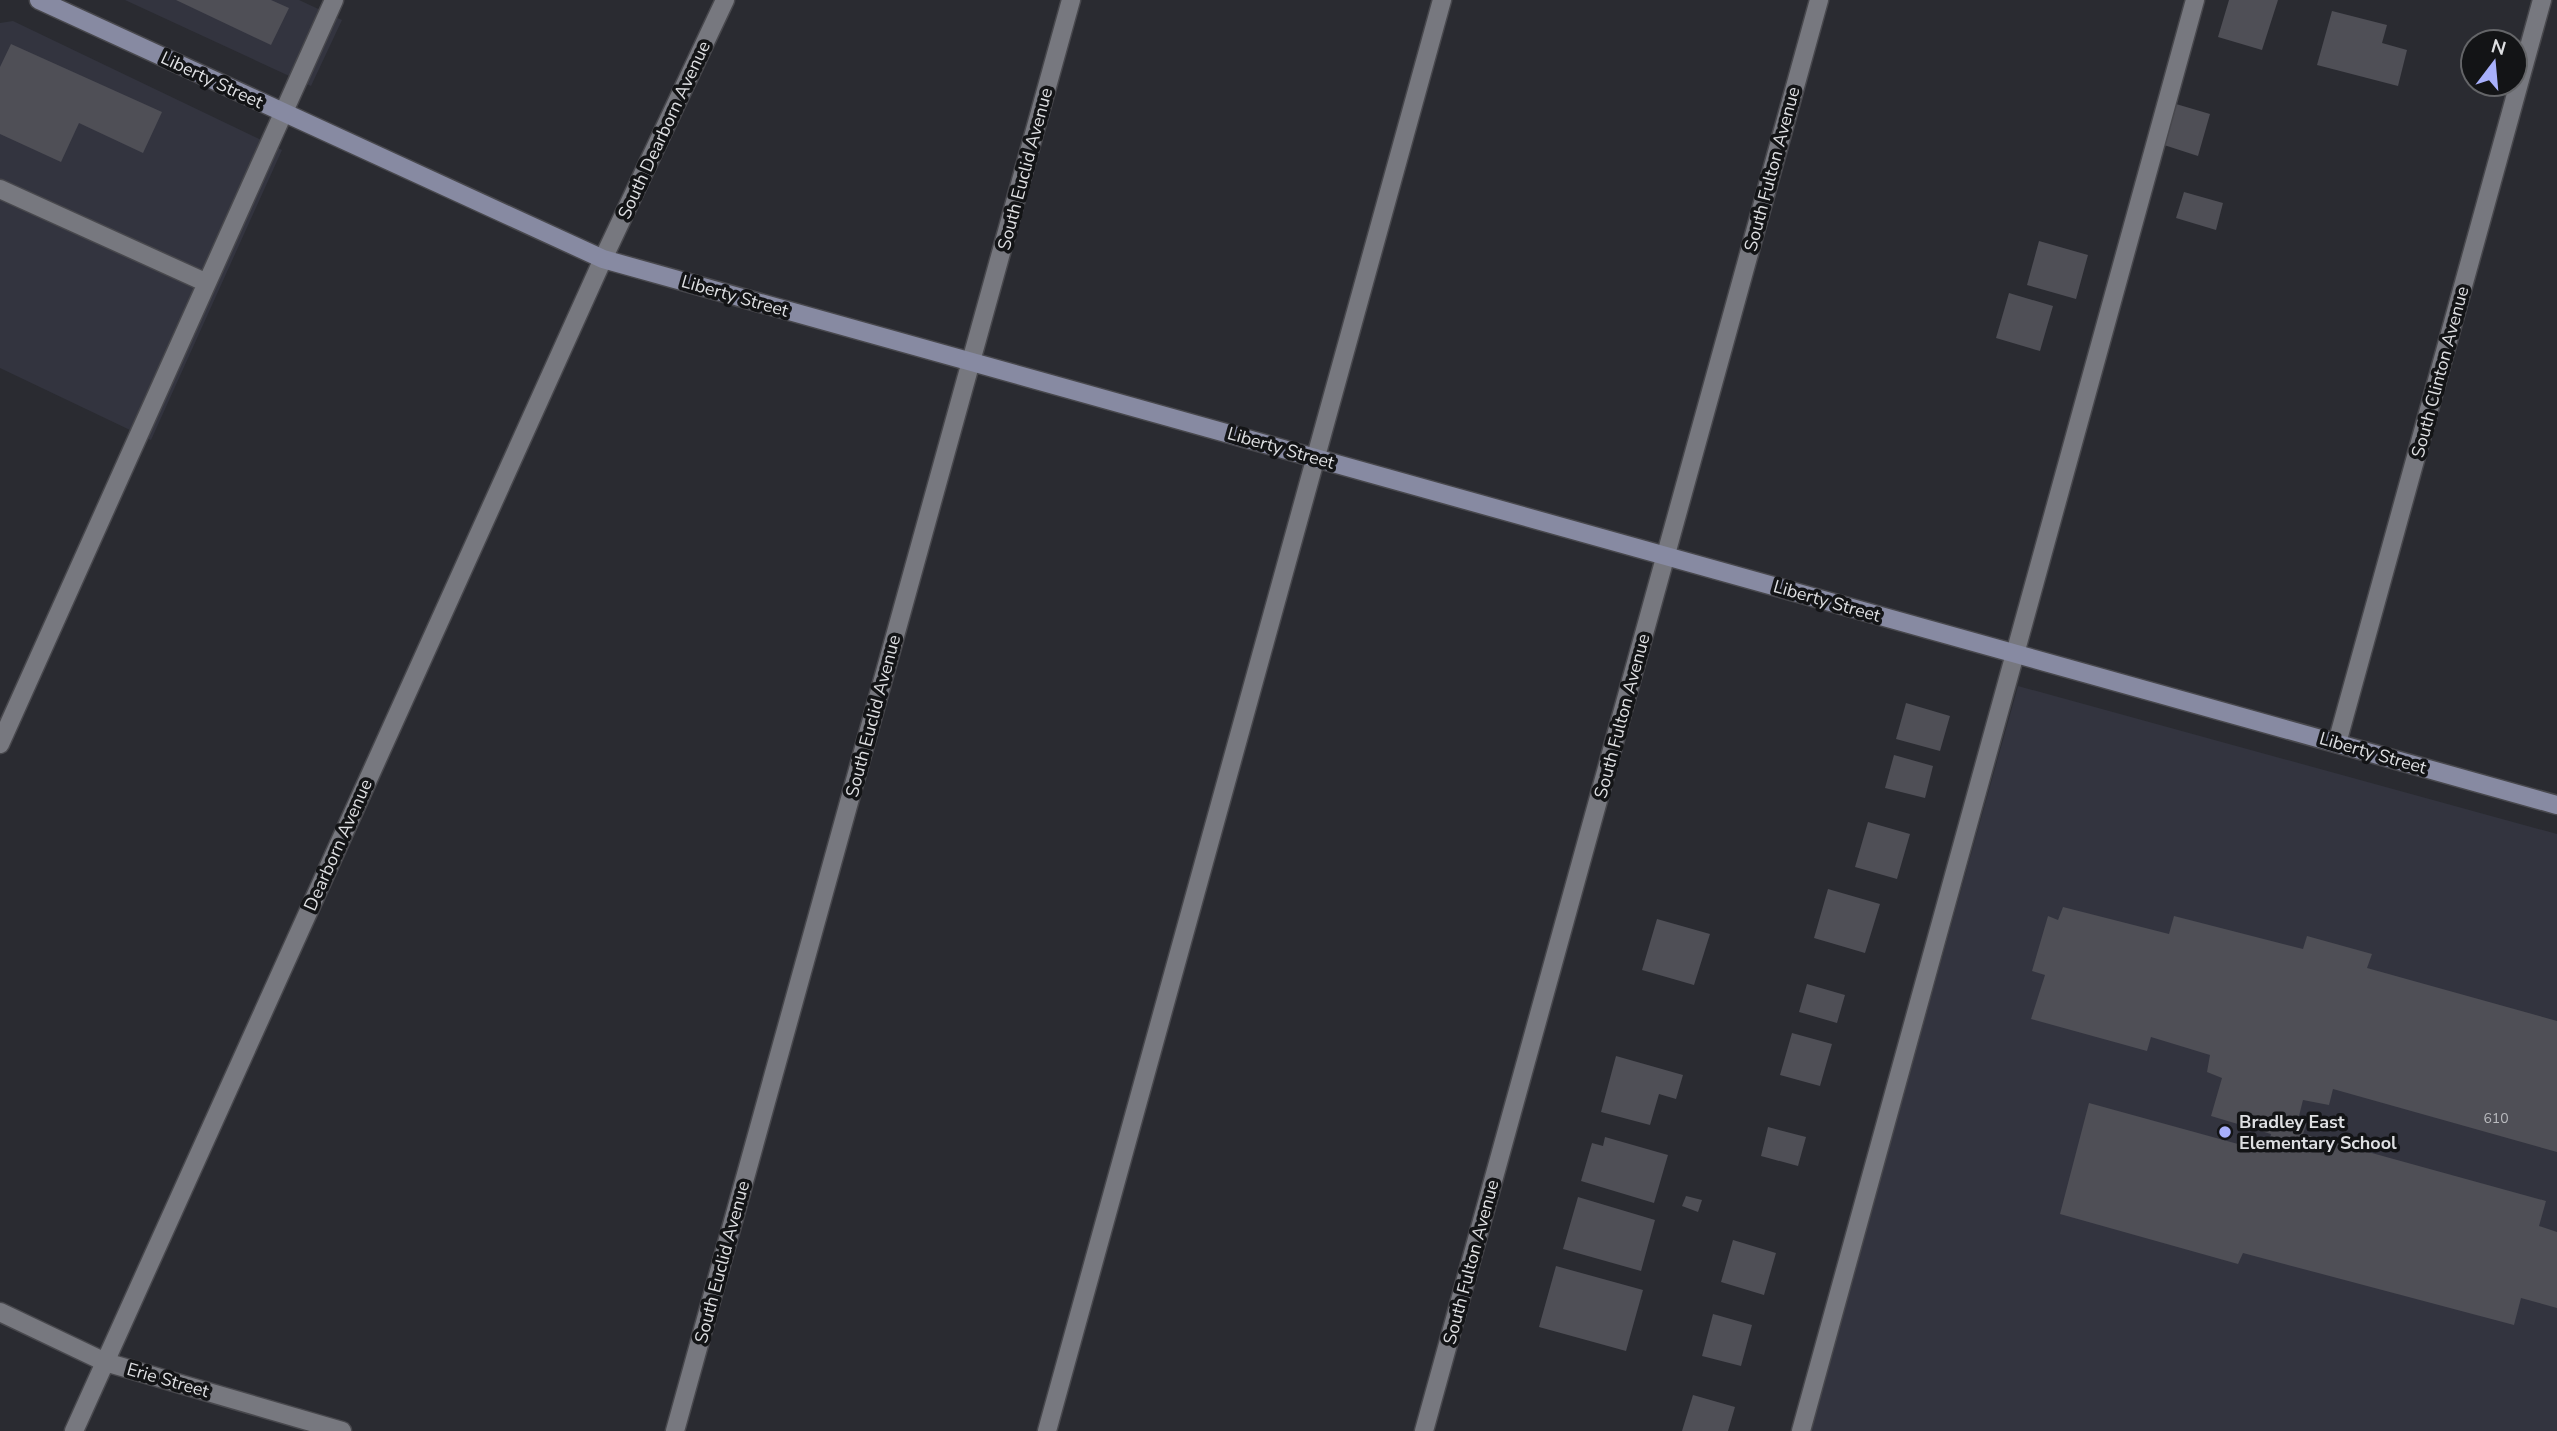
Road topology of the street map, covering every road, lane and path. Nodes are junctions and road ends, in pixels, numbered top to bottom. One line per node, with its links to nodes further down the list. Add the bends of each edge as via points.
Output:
1 (39, 0): 9 (street, Liberty Street)
2 (334, 0): 9 (street)
3 (725, 0): 11 (street, South Dearborn Avenue)
4 (1071, 0): 13 (street, South Euclid Avenue)
5 (1442, 0): 14 (street)
6 (1819, 0): 15 (street, South Fulton Avenue)
7 (2195, 0): 16 (street)
8 (2542, 0): 17 (street, South Clinton Avenue)
9 (284, 113): 11 (street, Liberty Street); 12 (street)
10 (0, 189): 12 (street)
11 (603, 259): 13 (street, Liberty Street); 21 (street, Dearborn Avenue)
12 (207, 283): 18 (street)
13 (971, 362): 14 (street, Liberty Street); 24 (street, South Euclid Avenue)
14 (1316, 458): 15 (street, Liberty Street); 25 (street)
15 (1666, 556): 16 (street, Liberty Street); 26 (street, South Fulton Avenue)
16 (2015, 653): 17 (street, Liberty Street); 27 (street)
17 (2337, 743): 19 (street, Liberty Street)
18 (0, 744)
19 (2557, 805)
20 (0, 1312): 21 (street, Erie Street)
21 (105, 1362): 22 (street, Erie Street); 23 (street, Dearborn Avenue)
22 (330, 1429)
23 (74, 1431)
24 (675, 1431)
25 (1047, 1431)
26 (1424, 1431)
27 (1801, 1431)

